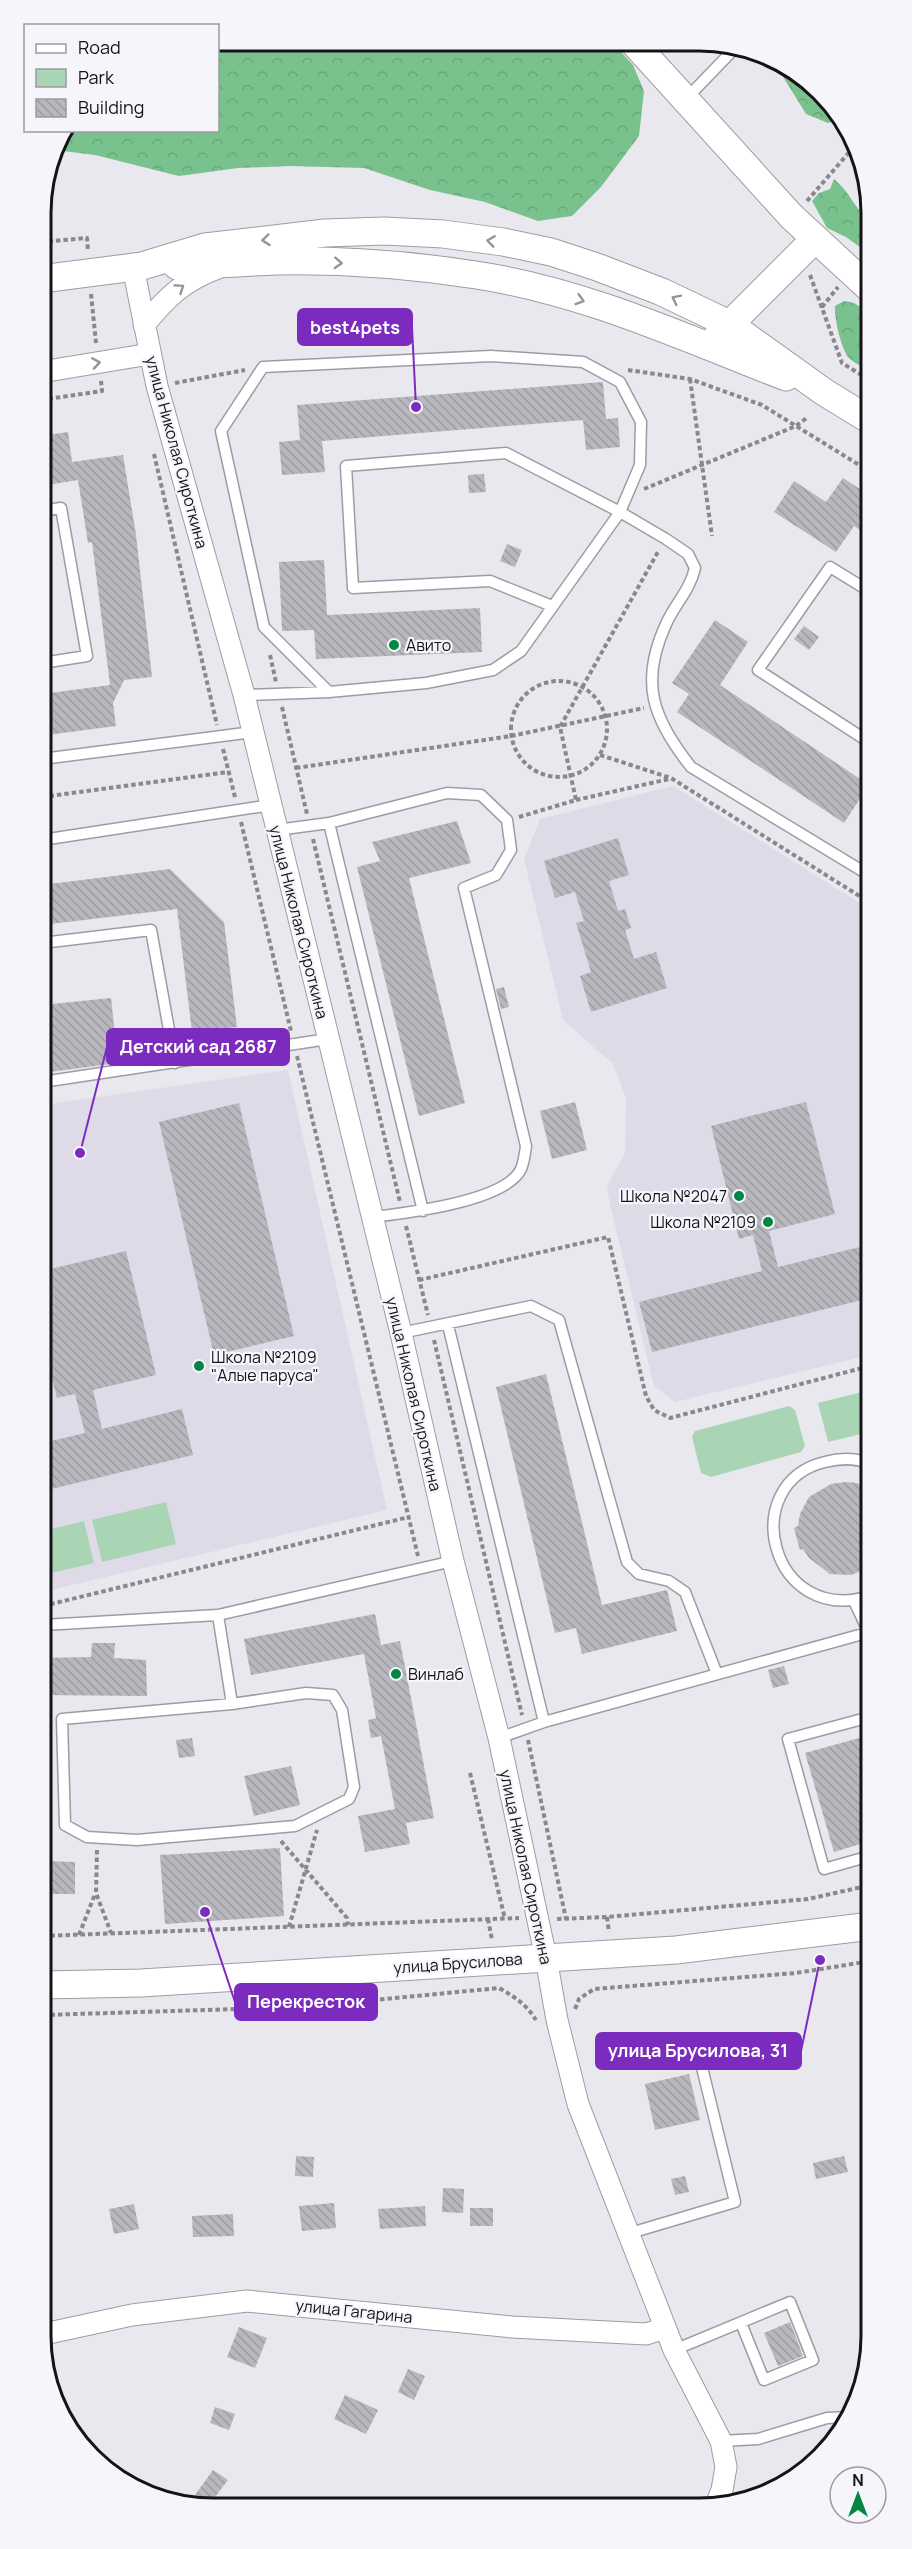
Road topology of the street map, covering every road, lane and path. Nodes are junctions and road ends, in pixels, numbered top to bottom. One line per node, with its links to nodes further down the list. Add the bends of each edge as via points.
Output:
1 (641, 51): 3 (street)
2 (730, 54): 3 (lane)
3 (685, 100): 5 (street)
4 (849, 153): 5 (path)
5 (792, 217): 7 (street)
6 (51, 241): 10 (path, via 87,238)
7 (808, 246): 12 (street); 13 (street); 21 (path, via 842,363)
8 (227, 265): 9 (street); 14 (street, one-way to 8, via 176,289); 15 (street, one-way to 15, via 329,262 477,275 610,309)
9 (138, 266): 10 (street); 13 (street, one-way to 9, via 662,292 551,252 443,234 384,231 277,238 205,247); 14 (street, улица Николая Сироткина)
10 (89, 273): 11 (street); 17 (path)
11 (51, 278)
12 (861, 282)
13 (729, 324): 15 (street); 24 (street)
14 (144, 325): 16 (street, улица Николая Сироткина)
15 (707, 347): 24 (street)
16 (150, 354): 17 (street); 23 (street, улица Николая Сироткина)
17 (98, 363): 20 (street, one-way to 17); 25 (path, via 102,391)
18 (263, 367): 23 (path); 32 (lane, via 491,356 582,362 620,382 640,422 640,465); 39 (lane, via 221,431)
19 (626, 369): 22 (path)
20 (51, 370)
21 (861, 375)
22 (690, 380): 28 (path, via 762,405); 30 (path)
23 (157, 386): 44 (street, улица Николая Сироткина)
24 (824, 392): 26 (street)
25 (51, 399)
26 (861, 415)
27 (808, 417): 28 (path)
28 (796, 426): 30 (path); 31 (path)
29 (152, 449): 49 (path)
30 (702, 465): 32 (path); 35 (path)
31 (861, 467)
32 (627, 497): 34 (lane)
33 (51, 510): 40 (lane, via 61,508 87,656)
34 (620, 512): 36 (lane); 38 (lane); 38 (lane, via 506,453 346,466 353,588 490,581)
35 (712, 536)
36 (666, 539): 41 (path); 45 (lane, via 688,554 695,568 692,582 666,623 652,667)
37 (861, 586): 51 (lane, via 830,567 758,670)
38 (552, 606): 42 (lane, via 520,651 493,670 426,684)
39 (264, 627): 42 (lane); 43 (path)
40 (51, 662)
41 (582, 686): 46 (path, via 593,694); 47 (path); 50 (path, via 567,681 537,685 516,706)
42 (328, 692): 43 (lane)
43 (279, 694): 44 (lane); 54 (path)
44 (244, 695): 48 (street, улица Николая Сироткина)
45 (654, 706): 46 (path); 67 (lane, via 673,744 691,767)
46 (607, 717): 47 (path); 52 (path, via 608,730)
47 (560, 727): 50 (path); 56 (path)
48 (253, 732): 49 (lane); 60 (street, улица Николая Сироткина)
49 (220, 736): 53 (lane); 55 (path)
50 (511, 736): 54 (path); 56 (path, via 516,751 532,769 555,777)
51 (861, 737)
52 (600, 755): 56 (path, via 582,772); 57 (path)
53 (51, 758)
54 (296, 768): 64 (path)
55 (229, 772): 58 (path); 61 (path)
56 (571, 776): 59 (path)
57 (671, 778): 59 (path); 68 (path)
58 (51, 795)
59 (576, 800): 62 (path)
60 (271, 805): 61 (lane); 65 (street, улица Николая Сироткина)
61 (238, 810): 66 (lane); 71 (path)
62 (507, 820): 63 (lane, via 482,795 447,793); 74 (lane, via 511,850 496,875 464,888 526,1146 521,1169 504,1187)
63 (329, 824): 64 (lane); 74 (lane)
64 (310, 826): 65 (lane); 75 (path)
65 (277, 830): 70 (street, улица Николая Сироткина)
66 (51, 839)
67 (861, 870)
68 (861, 897)
69 (51, 942): 72 (lane, via 152,930)
70 (328, 1039): 71 (lane); 76 (street, улица Николая Сироткина)
71 (294, 1044): 72 (lane); 83 (path)
72 (175, 1063): 73 (lane)
73 (51, 1081)
74 (423, 1211): 75 (lane)
75 (403, 1213): 76 (lane); 77 (path)
76 (373, 1217): 80 (street, улица Николая Сироткина)
77 (420, 1280): 79 (path); 81 (path, via 608,1237 646,1396 654,1410 670,1418)
78 (448, 1325): 79 (lane); 93 (lane, via 531,1306 559,1320 627,1562 639,1574 669,1581 685,1592); 96 (lane)
79 (431, 1328): 80 (lane); 97 (path)
80 (401, 1333): 84 (street, улица Николая Сироткина)
81 (861, 1368)
82 (861, 1461): 87 (lane, via 838,1459 816,1464 797,1476 782,1494 774,1515 773,1538 779,1560 792,1579 810,1593)
83 (408, 1517): 85 (path); 88 (path)
84 (453, 1561): 85 (lane); 98 (street, улица Николая Сироткина)
85 (421, 1568): 89 (lane)
86 (861, 1599): 87 (lane)
87 (854, 1601): 90 (lane)
88 (51, 1604)
89 (218, 1615): 91 (lane); 94 (lane)
90 (861, 1615)
91 (51, 1625)
92 (861, 1634): 93 (lane)
93 (717, 1674): 96 (lane)
94 (232, 1704): 100 (lane, via 306,1693 333,1695 342,1710 354,1787 349,1799); 102 (lane, via 62,1719 65,1826 87,1838)
95 (861, 1719): 103 (lane, via 788,1739 824,1869)
96 (544, 1722): 97 (lane)
97 (525, 1729): 98 (lane); 109 (path)
98 (499, 1738): 108 (street, улица Николая Сироткина)
99 (470, 1773): 107 (path)
100 (322, 1813): 101 (lane, via 295,1826); 104 (path)
101 (271, 1829): 102 (lane, via 137,1840); 104 (path)
102 (97, 1838): 106 (path)
103 (861, 1859)
104 (307, 1871): 110 (path, via 347,1918); 111 (path)
105 (861, 1887): 109 (path, via 808,1899)
106 (96, 1893): 113 (path); 114 (path)
107 (505, 1918): 108 (path); 110 (path)
108 (536, 1918): 109 (path); 116 (street, улица Николая Сироткина)
109 (566, 1919)
110 (348, 1925): 111 (path)
111 (289, 1927): 113 (path)
112 (861, 1927): 116 (street, улица Брусилова, via 676,1950)
113 (111, 1934): 114 (path)
114 (79, 1935): 115 (path)
115 (51, 1936)
116 (546, 1958): 118 (street, улица Брусилова, via 141,1983); 120 (street, улица Николая Сироткина)
117 (861, 1963): 120 (path, via 796,1973 594,1989 579,1999 572,2016)
118 (51, 1985)
119 (51, 2015): 120 (path, via 302,2007 499,1988 518,1999 538,2023)
120 (557, 2020): 122 (street, улица Николая Сироткина, via 578,2104)
121 (696, 2043): 122 (lane, via 735,2202)
122 (627, 2234): 124 (street, улица Николая Сироткина)
123 (741, 2323): 123 (lane, via 790,2302 813,2360 764,2380); 126 (lane)
124 (665, 2328): 125 (street, улица Гагарина, via 646,2334 512,2327 247,2301 132,2315); 126 (street, улица Николая Сироткина)
125 (51, 2332)
126 (674, 2350): 128 (street, улица Николая Сироткина)
127 (839, 2417): 128 (lane, via 758,2439)
128 (721, 2441): 129 (street, улица Николая Сироткина, via 726,2467)
129 (719, 2497)

